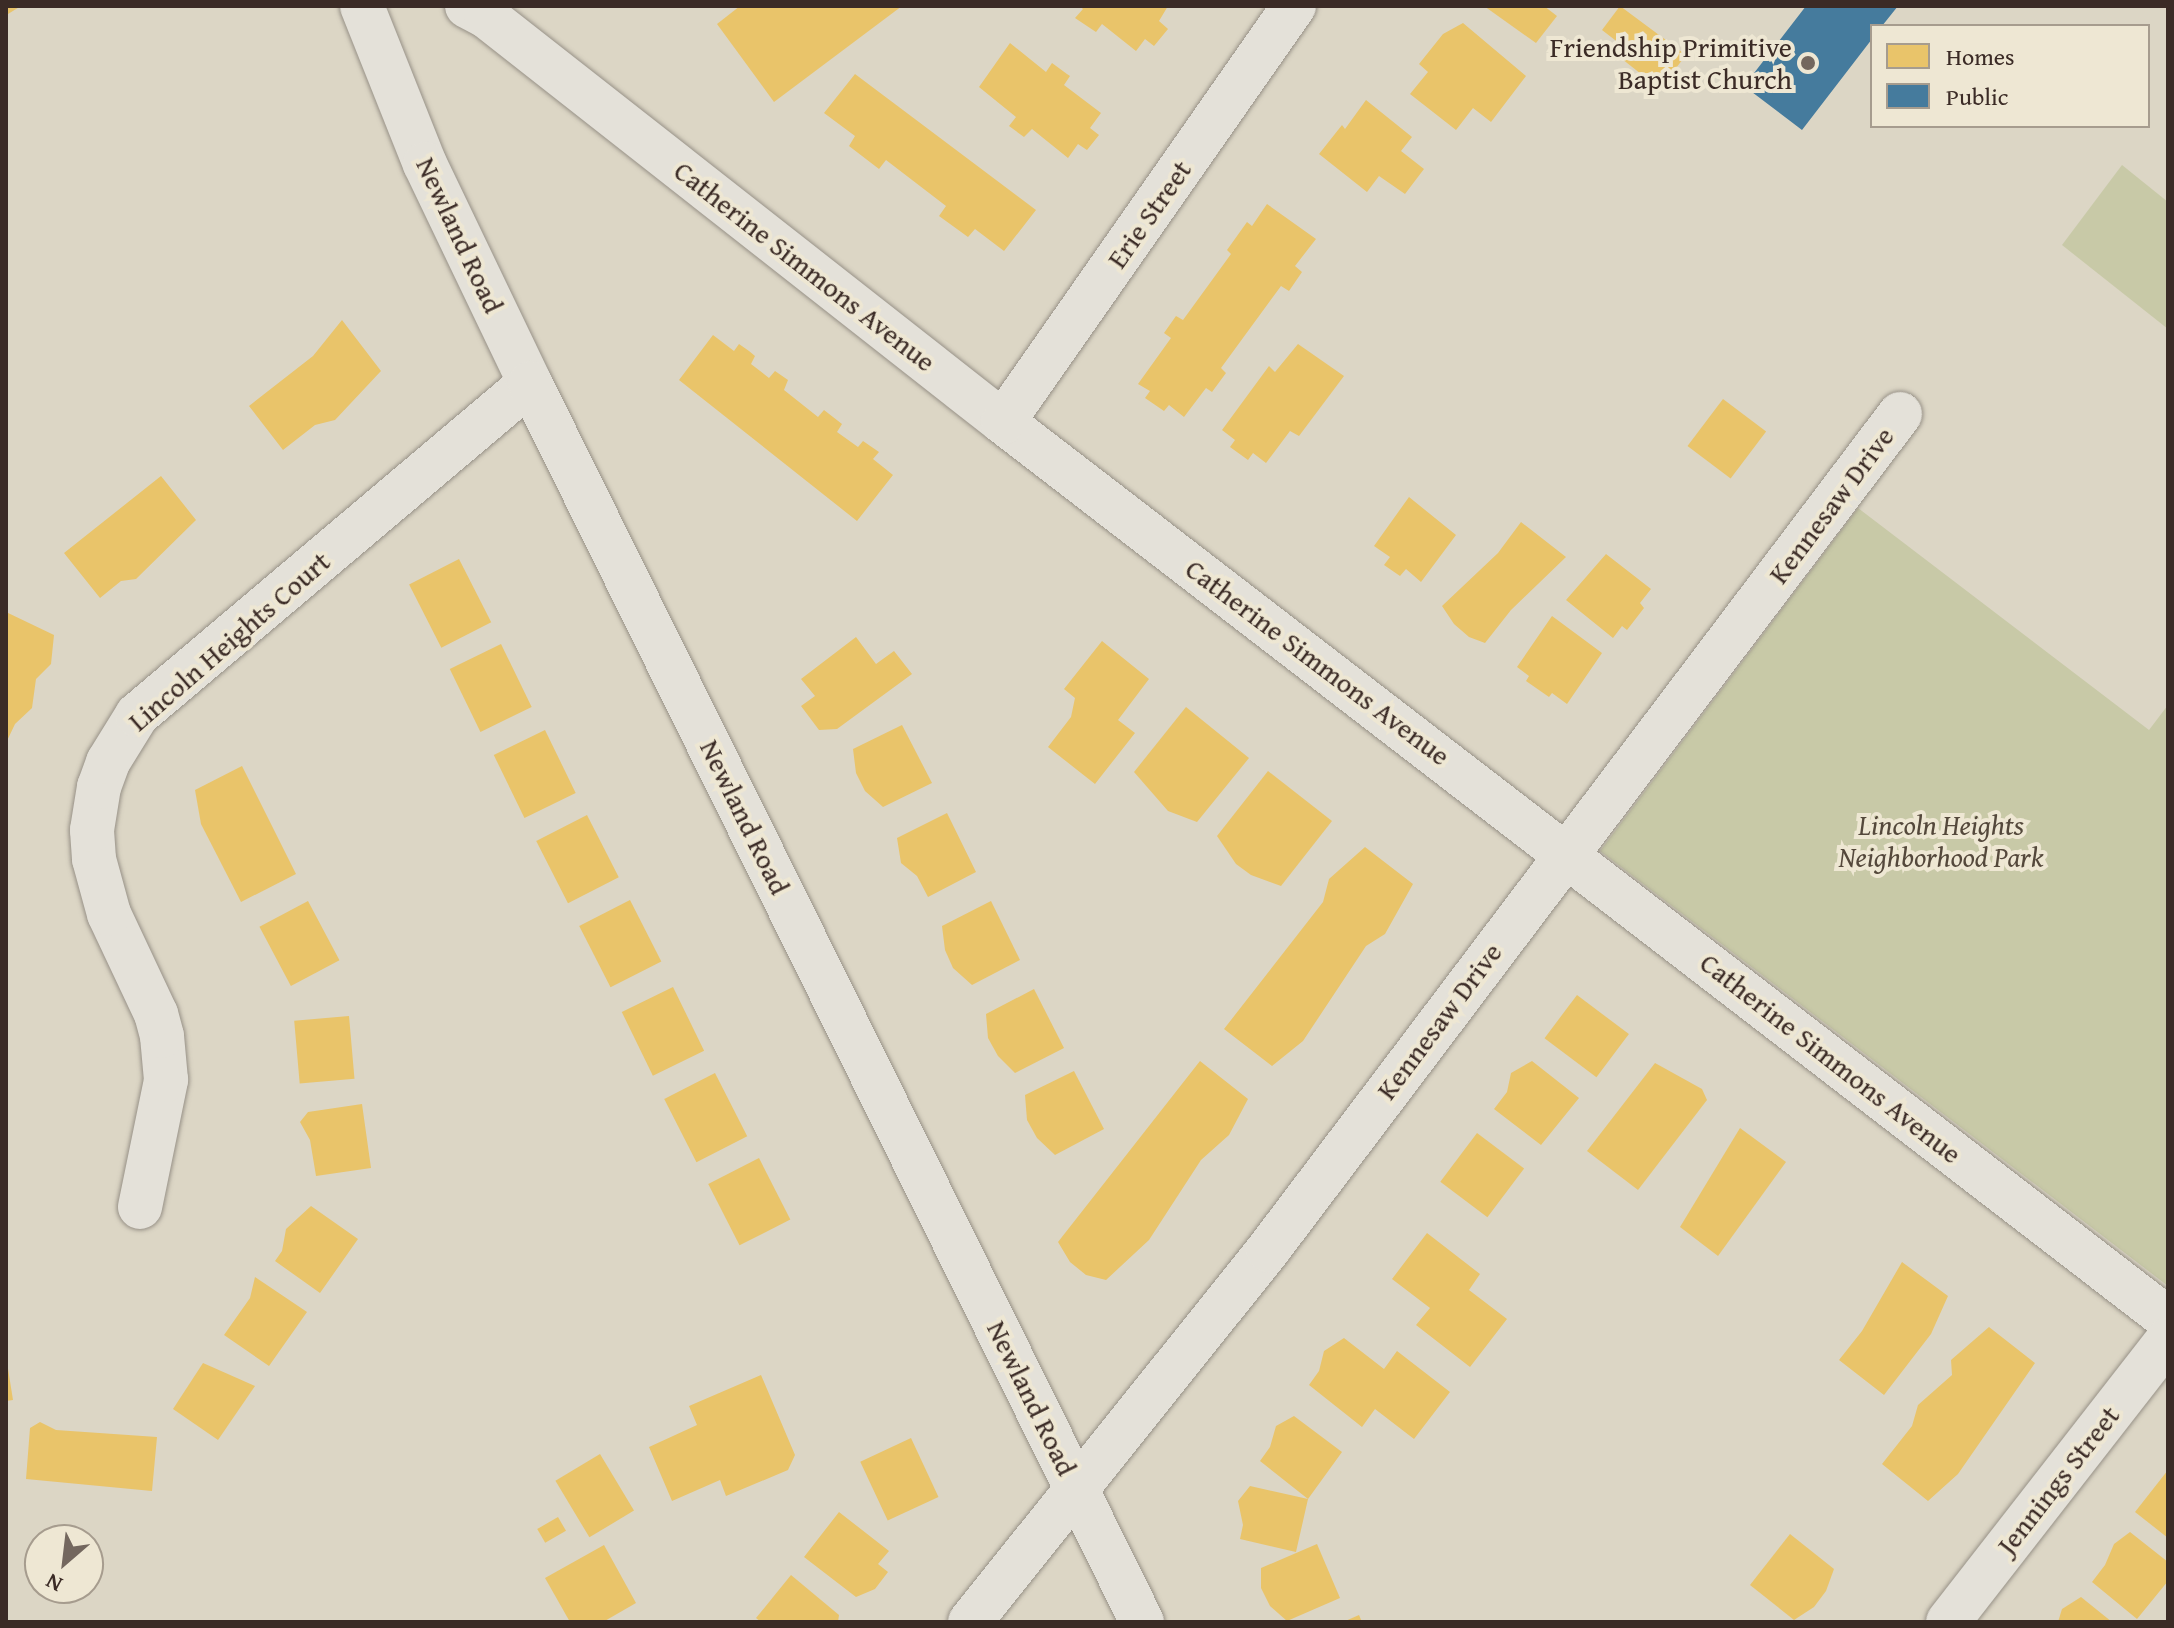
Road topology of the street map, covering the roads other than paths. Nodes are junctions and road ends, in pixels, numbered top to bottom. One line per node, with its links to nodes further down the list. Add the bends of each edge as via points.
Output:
1 (362, 6): 4 (street, Newland Road, via 425,164)
2 (467, 6): 6 (street, Catherine Simmons Avenue)
3 (1294, 6): 6 (street, Erie Street)
4 (530, 383): 8 (street, Lincoln Heights Court, via 137,715 108,762 92,830 94,859 109,914 156,1014 166,1080); 11 (street, Newland Road)
5 (1900, 414): 7 (street, Kennesaw Drive)
6 (1003, 422): 7 (street, Catherine Simmons Avenue)
7 (1566, 852): 9 (street, Catherine Simmons Avenue); 11 (street, Kennesaw Drive, via 1268,1250)
8 (140, 1207)
9 (2168, 1319)
10 (2168, 1339): 14 (street, Jennings Street)
11 (1076, 1489): 12 (street, Kennesaw Drive); 13 (street, Newland Road)
12 (970, 1622)
13 (1142, 1622)
14 (1948, 1622)

